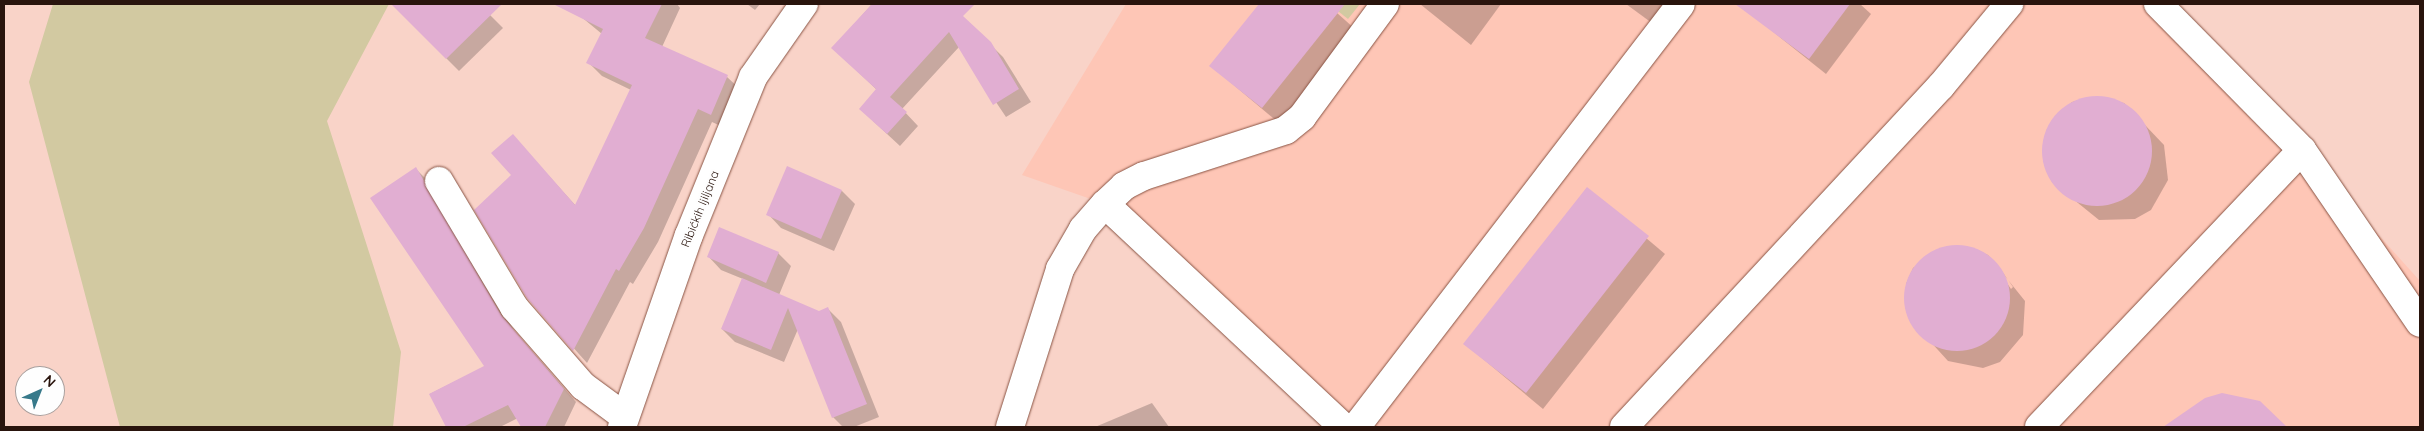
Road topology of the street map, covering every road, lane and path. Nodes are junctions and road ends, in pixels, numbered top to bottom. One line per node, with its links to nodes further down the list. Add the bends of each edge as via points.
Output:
1 (804, 4): 10 (street, Ribićkih ljiljana, via 754,77 689,235)
2 (1385, 4): 8 (street, via 1302,117 1286,130 1144,176 1124,186)
3 (1681, 4): 13 (street)
4 (2009, 4): 14 (street, via 1941,86)
5 (2158, 4): 6 (street)
6 (2302, 150): 9 (street); 15 (street)
7 (440, 180): 10 (street, via 514,307 583,386)
8 (1105, 204): 11 (street, via 1083,229 1060,269); 12 (street)
9 (2420, 323)
10 (624, 422)
11 (1010, 427)
12 (1343, 427)
13 (1356, 427)
14 (1624, 427)
15 (2039, 427)

